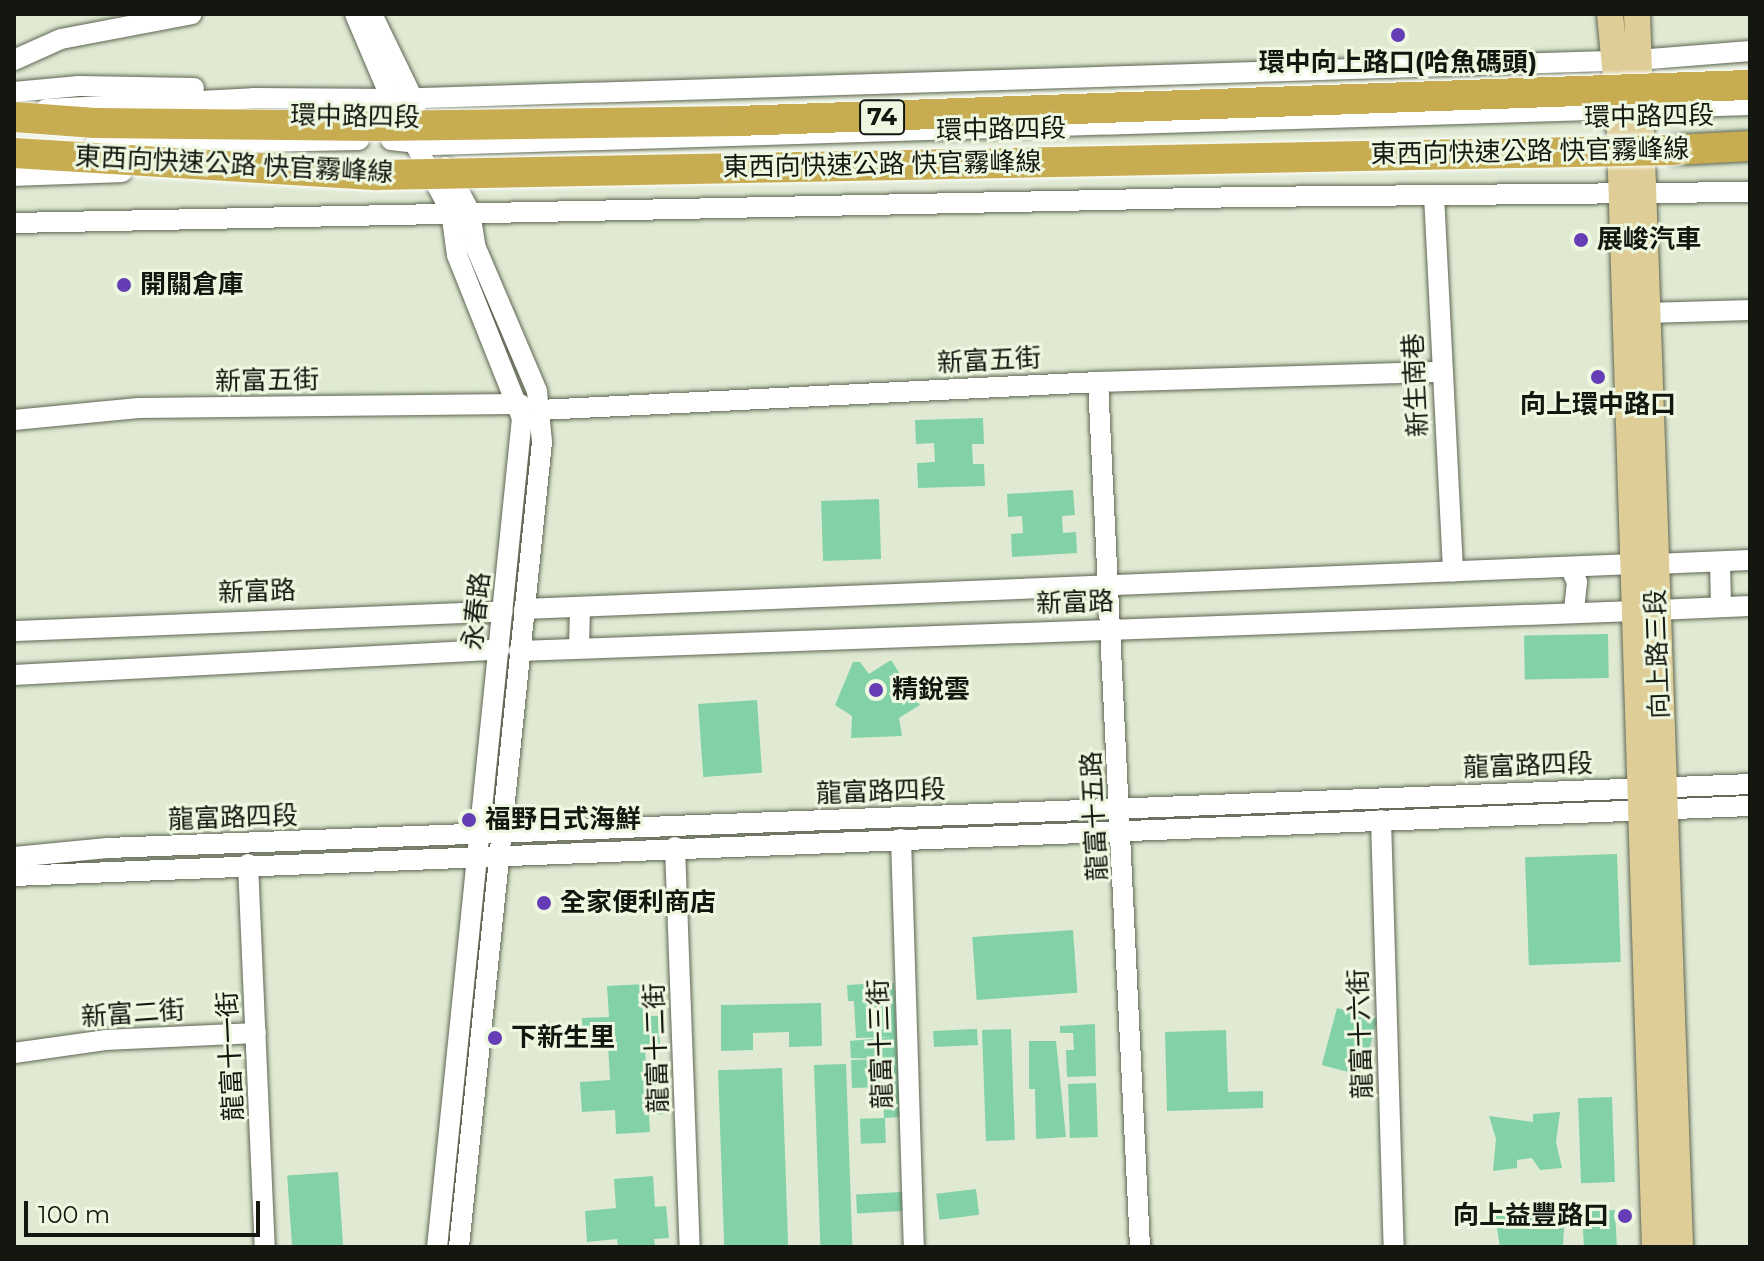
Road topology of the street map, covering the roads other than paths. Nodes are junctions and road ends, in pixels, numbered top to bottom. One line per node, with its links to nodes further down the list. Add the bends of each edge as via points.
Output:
1 (192, 14): 9 (street, via 75,35)
2 (355, 14): 16 (street)
3 (372, 14): 14 (street, 永春路)
4 (1603, 14): 11 (street)
5 (1610, 14): 11 (main road, 向上路三段)
6 (1637, 14): 10 (main road, 向上路三段)
7 (1644, 14): 10 (street)
8 (1750, 51): 10 (street, 環中路四段)
9 (14, 60)
10 (1638, 60): 11 (street, 環中路四段); 18 (main road, 向上路三段)
11 (1611, 61): 14 (street, 環中路四段); 18 (main road, 向上路三段)
12 (1750, 85): 19 (highway, 東西向快速公路 快官霧峰線 / 74, bridge, via 737,121 361,126 95,123)
13 (14, 92): 15 (street, 環中路四段, via 79,86 196,88)
14 (412, 97): 16 (street, 環中路四段); 24 (street, 永春路)
15 (253, 98): 16 (street, 環中路四段); 19 (street, 環中路四段)
16 (391, 99): 20 (street)
17 (1750, 105): 18 (street, 環中路四段)
18 (1629, 109): 21 (main road, 向上路三段); 24 (street, 環中路四段)
19 (14, 114)
20 (414, 139): 23 (street, 環中路四段); 24 (street, 環中路四段)
21 (1629, 144): 22 (street, 環中路四段); 26 (street, 環中路四段); 29 (main road, 向上路三段)
22 (1750, 146): 25 (highway, 東西向快速公路 快官霧峰線 / 74, bridge, via 377,175)
23 (14, 147)
24 (429, 152): 26 (street, 永春路); 27 (street, 環中路四段); 31 (street, 永春路)
25 (14, 153)
26 (446, 167): 31 (street, 永春路)
27 (14, 176)
28 (1750, 192): 29 (street)
29 (1632, 193): 30 (street); 34 (main road, 向上路三段); 41 (main road, 向上路三段)
30 (1434, 195): 31 (street); 35 (street, 新生南巷)
31 (460, 212): 32 (street); 37 (street, 永春路, via 537,391)
32 (14, 223)
33 (1750, 310): 34 (street)
34 (1647, 313): 41 (main road, 向上路三段)
35 (1441, 372): 36 (street, 新富五街); 43 (street, 新生南巷)
36 (1098, 382): 37 (street, 新富五街); 44 (street, 龍富十五路)
37 (530, 407): 38 (street, 新富五街, via 138,408); 48 (street, 永春路, via 542,442); 49 (street, 永春路)
38 (14, 420)
39 (1750, 560): 40 (street, 新富路)
40 (1720, 562): 41 (street, 新富路); 47 (street)
41 (1644, 564): 42 (street, 新富路); 50 (main road, 向上路三段)
42 (1570, 567): 43 (street, 新富路); 51 (street, via 1577,582)
43 (1453, 572): 44 (street, 新富路)
44 (1109, 588): 46 (street, 新富路); 52 (street, 龍富十五路)
45 (1750, 606): 47 (street, 新富路)
46 (580, 607): 48 (street, 新富路); 54 (street)
47 (1721, 607): 50 (street, 新富路)
48 (524, 609): 55 (street, 永春路)
49 (503, 611): 53 (street, 新富路); 55 (street, 永春路)
50 (1646, 611): 51 (street, 新富路); 58 (main road, 向上路三段)
51 (1574, 613): 52 (street, 新富路)
52 (1111, 628): 54 (street, 新富路); 60 (street, 龍富十五路)
53 (14, 631)
54 (579, 648): 55 (street, 新富路)
55 (509, 650): 56 (street, 新富路); 64 (street, 永春路)
56 (14, 675)
57 (1750, 784): 58 (street, 龍富路四段)
58 (1652, 799): 59 (street, 龍富路四段); 60 (street, 龍富路四段); 61 (street, 龍富路四段); 78 (main road, 向上路三段); 79 (main road, 向上路三段)
59 (1750, 806)
60 (1121, 808): 62 (street, 龍富十五路); 64 (street, 龍富路四段)
61 (1381, 820): 62 (street, 龍富路四段); 77 (street, 龍富十六街)
62 (1122, 830): 63 (street, 龍富路四段); 76 (street, 龍富十五路)
63 (901, 839): 65 (street, 龍富路四段); 75 (street, 龍富十三街)
64 (488, 844): 65 (street, 龍富路四段); 66 (street, 龍富路四段); 67 (street, 龍富路四段); 72 (street, 永春路); 73 (street, 永春路)
65 (675, 847): 74 (street, 龍富十二街)
66 (14, 857)
67 (248, 864): 68 (street, 龍富路四段); 69 (street, 龍富十一街)
68 (14, 876)
69 (256, 1033): 70 (street, 新富二街, via 105,1040); 71 (street, 龍富十一街)
70 (14, 1053)
71 (265, 1247)
72 (437, 1247)
73 (459, 1247)
74 (690, 1247)
75 (914, 1247)
76 (1140, 1247)
77 (1394, 1247)
78 (1655, 1247)
79 (1680, 1247)

